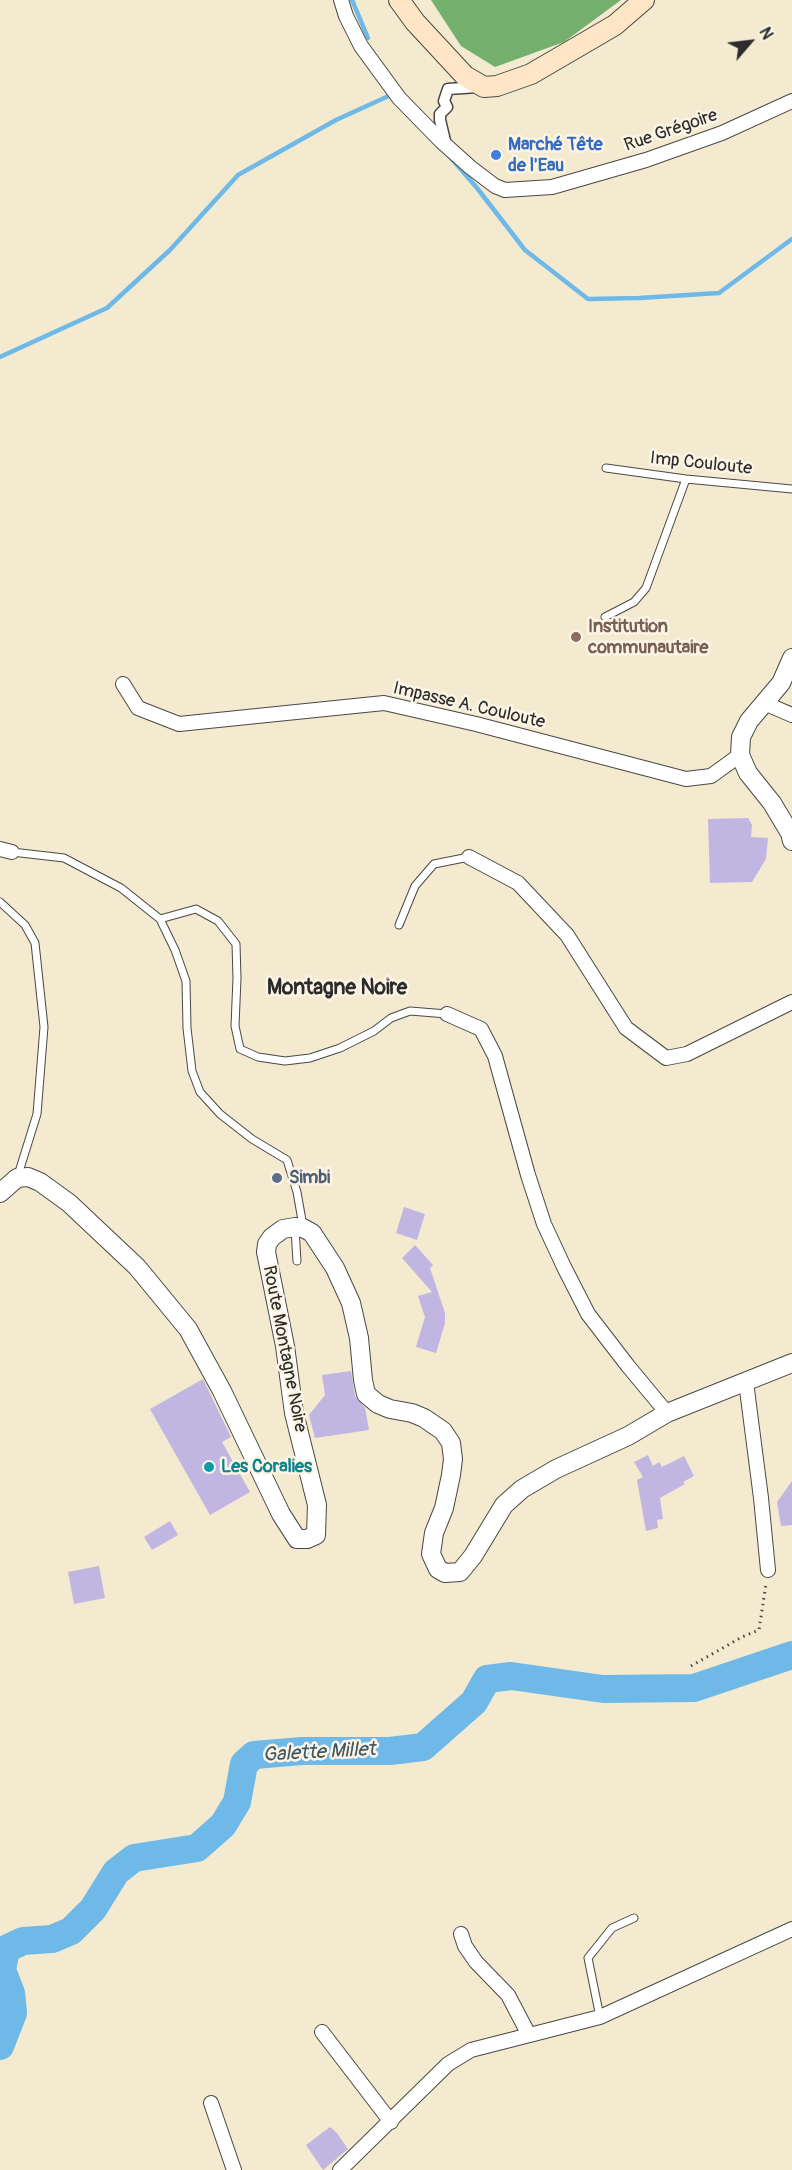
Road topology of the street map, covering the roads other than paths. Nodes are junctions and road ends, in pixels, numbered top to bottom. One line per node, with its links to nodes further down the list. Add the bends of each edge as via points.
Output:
1 (341, 0): 6 (street, Rue Grégoire, via 361,46 399,98)
2 (399, 0): 4 (main road, via 465,76)
3 (644, 0): 4 (main road, via 615,26 531,74)
4 (484, 87): 6 (street, via 448,89 444,101 447,107 440,114)
5 (792, 100): 6 (street, Rue Grégoire, via 722,133 552,187 505,190)
6 (446, 145)
7 (606, 468): 8 (lane, Imp Couloute)
8 (686, 478): 9 (lane, Imp Couloute); 10 (lane, via 646,588 634,602)
9 (792, 489)
10 (605, 617)
11 (792, 658): 13 (street, via 781,682)
12 (123, 684): 15 (street, Impasse A. Couloute, via 138,708 179,724 384,703 686,779 711,776)
13 (764, 703): 14 (street); 15 (street, via 741,737)
14 (792, 714)
15 (740, 755): 16 (street, via 747,773 772,803)
16 (792, 841)
17 (6, 851): 20 (lane, via 64,858 122,888)
18 (469, 858): 21 (lane, via 434,864 415,886); 22 (street, via 518,883 567,935 626,1028 666,1058 687,1054)
19 (0, 903): 24 (lane, via 25,924 35,943 44,1027 37,1114)
20 (160, 919): 23 (lane, via 196,909 218,921 236,944 235,1026 240,1048 258,1057 285,1061 310,1058 340,1048 410,1011); 26 (lane, via 186,981 192,1071 200,1092 220,1114 287,1160)
21 (399, 925)
22 (792, 1002)
23 (447, 1014): 30 (street, via 481,1029 495,1056 544,1224 564,1267 588,1314)
24 (18, 1178): 25 (street); 26 (street, Route Montagne Noire, via 40,1182 110,1239 188,1329 280,1514 297,1539 316,1535 317,1505 294,1413 266,1252 267,1244 282,1229)
25 (0, 1193)
26 (308, 1230): 27 (lane); 30 (street, via 335,1268 351,1303 366,1394 390,1409 424,1418 443,1431 451,1443 451,1475 431,1554 445,1574 460,1572 504,1505 522,1489)
27 (297, 1261)
28 (792, 1363): 29 (street)
29 (746, 1382): 30 (street); 31 (street)
30 (667, 1413)
31 (768, 1570)
32 (634, 1918): 35 (lane, via 612,1928 588,1958)
33 (792, 1929): 35 (street)
34 (460, 1934): 37 (street, via 476,1962 508,1995)
35 (600, 2017): 37 (street)
36 (322, 2032): 39 (street)
37 (529, 2035): 39 (street, via 471,2050 448,2064)
38 (211, 2103): 40 (street)
39 (391, 2122): 41 (street)
40 (234, 2170)
41 (340, 2170)

